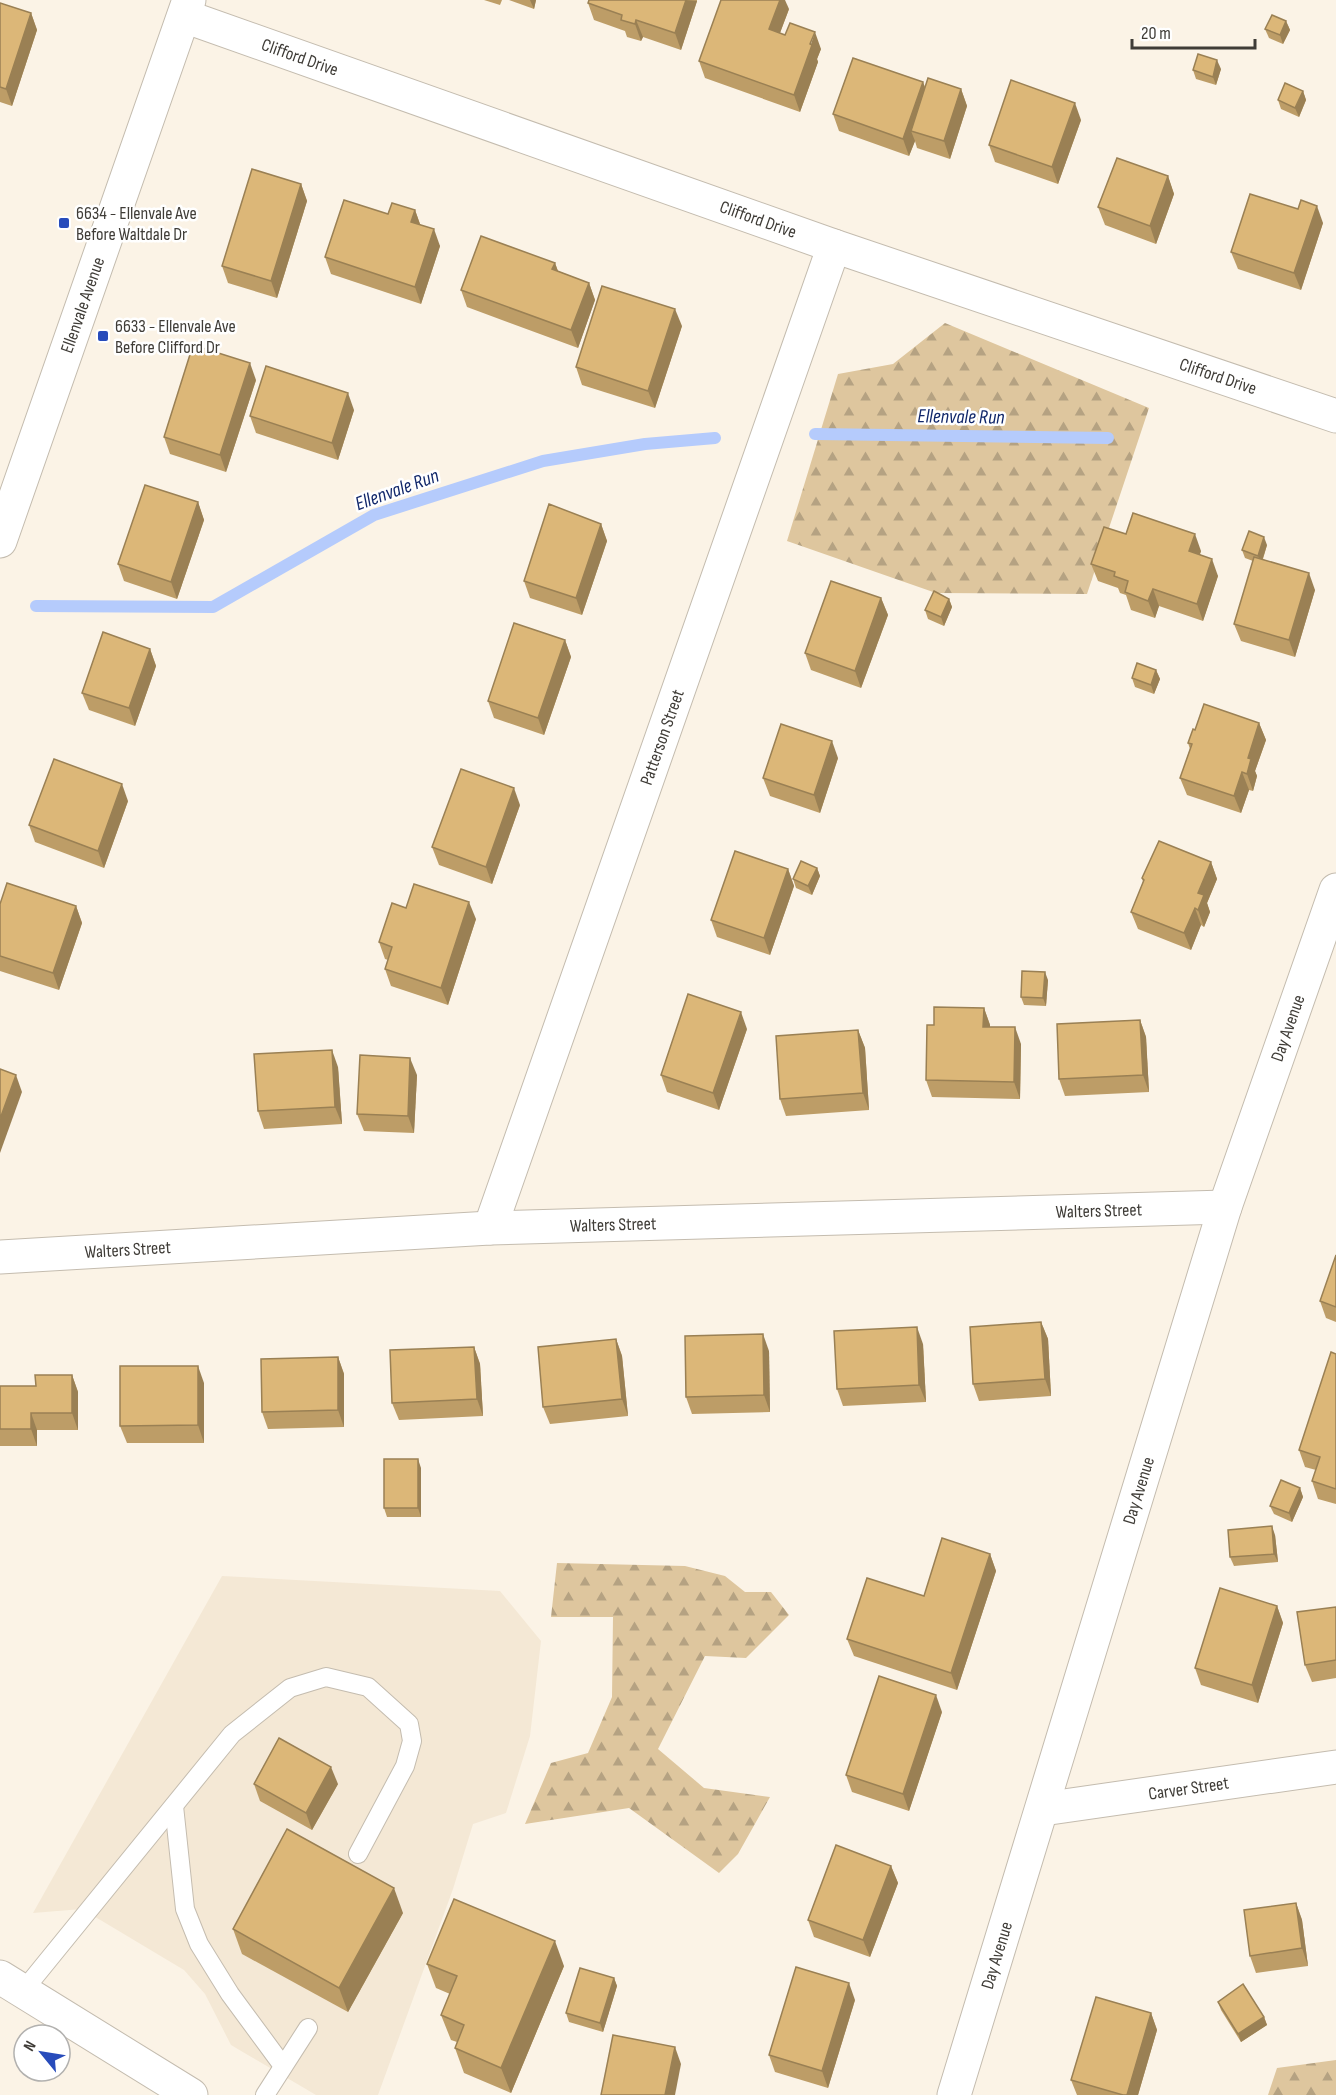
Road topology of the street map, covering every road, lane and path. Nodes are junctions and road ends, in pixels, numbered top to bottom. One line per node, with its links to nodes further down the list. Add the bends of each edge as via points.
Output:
1 (187, 8): 2 (street, Clifford Drive); 4 (street, Ellenvale Avenue)
2 (834, 246): 3 (street, Clifford Drive); 8 (street, Patterson Street)
3 (1336, 416)
4 (7, 501): 5 (street, Ellenvale Avenue)
5 (0, 542)
6 (1336, 890): 7 (street, Day Avenue)
7 (1225, 1207): 8 (street, Walters Street); 12 (street, Day Avenue)
8 (490, 1228): 9 (street, Walters Street)
9 (0, 1257)
10 (1336, 1767): 12 (street, Carver Street)
11 (174, 1806): 13 (lane, via 232,1734 290,1688 326,1677 368,1688 409,1724 412,1741 405,1766); 14 (lane); 16 (lane, via 185,1909 200,1944 230,1994)
12 (1042, 1809): 19 (street, Day Avenue)
13 (358, 1854)
14 (12, 1984): 17 (street)
15 (308, 2028): 16 (lane)
16 (283, 2066): 18 (lane)
17 (191, 2095)
18 (265, 2095)
19 (954, 2095)

